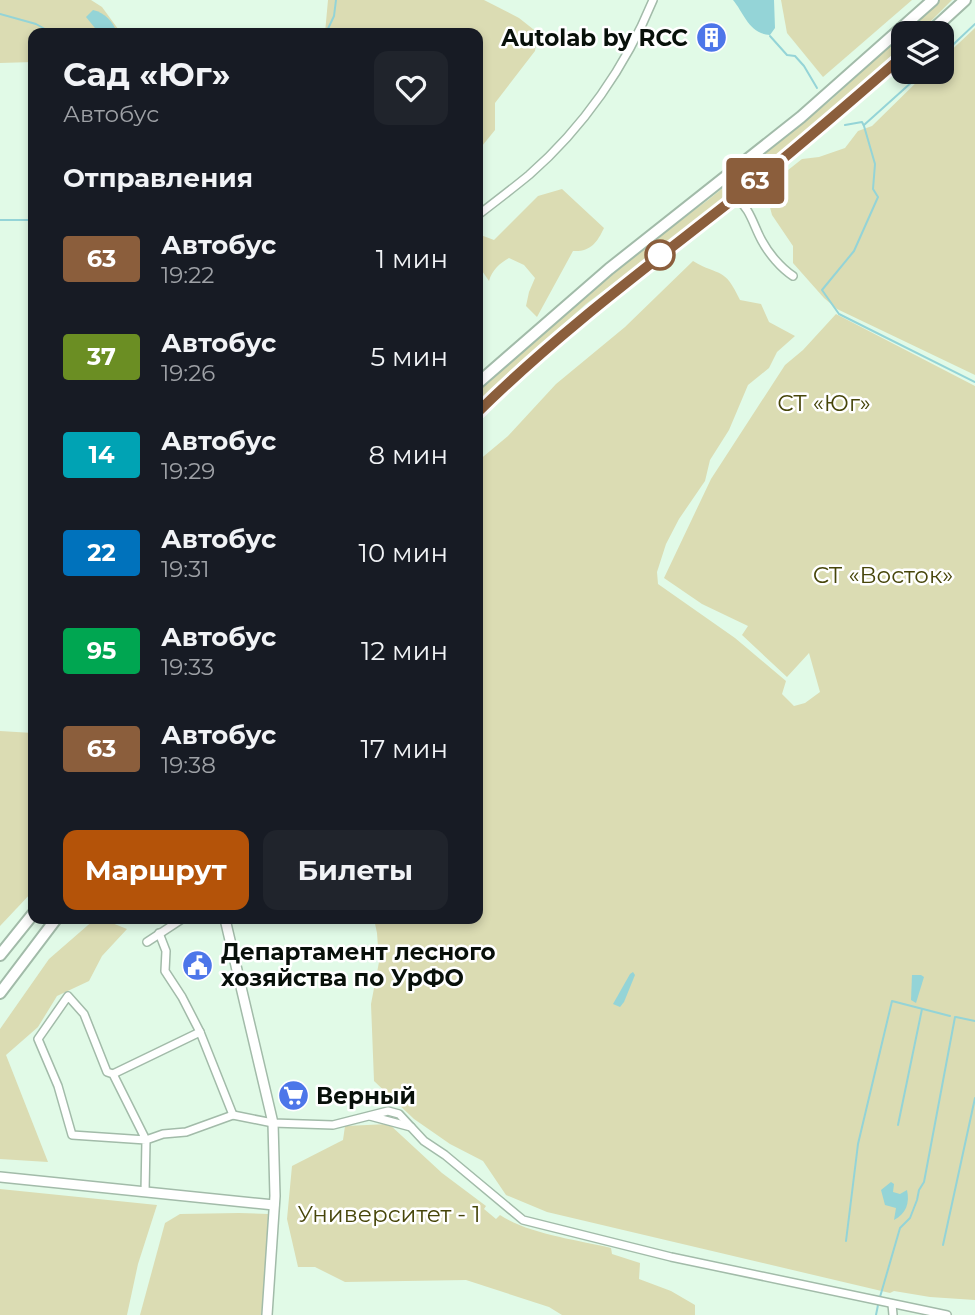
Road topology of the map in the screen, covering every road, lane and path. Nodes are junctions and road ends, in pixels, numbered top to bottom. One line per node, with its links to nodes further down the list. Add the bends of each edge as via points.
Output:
1 (653, 0): 7 (street, via 621,66 579,123 529,174)
2 (933, 0): 9 (main road, via 801,117 615,264)
3 (965, 0): 4 (main road)
4 (942, 21)
5 (891, 66): 6 (main road)
6 (736, 197): 8 (street, via 753,218 768,250); 10 (main road, via 573,324)
7 (483, 211)
8 (793, 275)
9 (483, 379)
10 (483, 407)
11 (28, 920): 17 (main road)
12 (52, 924): 18 (main road)
13 (174, 924): 15 (street)
14 (226, 924): 22 (street)
15 (159, 933): 16 (street); 19 (street, via 166,951 165,971)
16 (147, 942)
17 (0, 955)
18 (0, 993)
19 (200, 1032): 20 (street); 21 (street)
20 (113, 1074): 23 (street); 23 (street, via 107,1073 83,1014 68,996 38,1039 72,1135)
21 (233, 1115): 22 (street); 23 (street)
22 (273, 1124): 26 (street); 27 (street, via 333,1125 369,1116 411,1127 523,1220)
23 (146, 1140): 25 (street)
24 (0, 1177): 25 (street)
25 (145, 1192): 26 (street)
26 (274, 1205): 28 (street)
27 (892, 1304): 29 (street); 30 (street)
28 (267, 1315)
29 (892, 1315)
30 (947, 1315)

